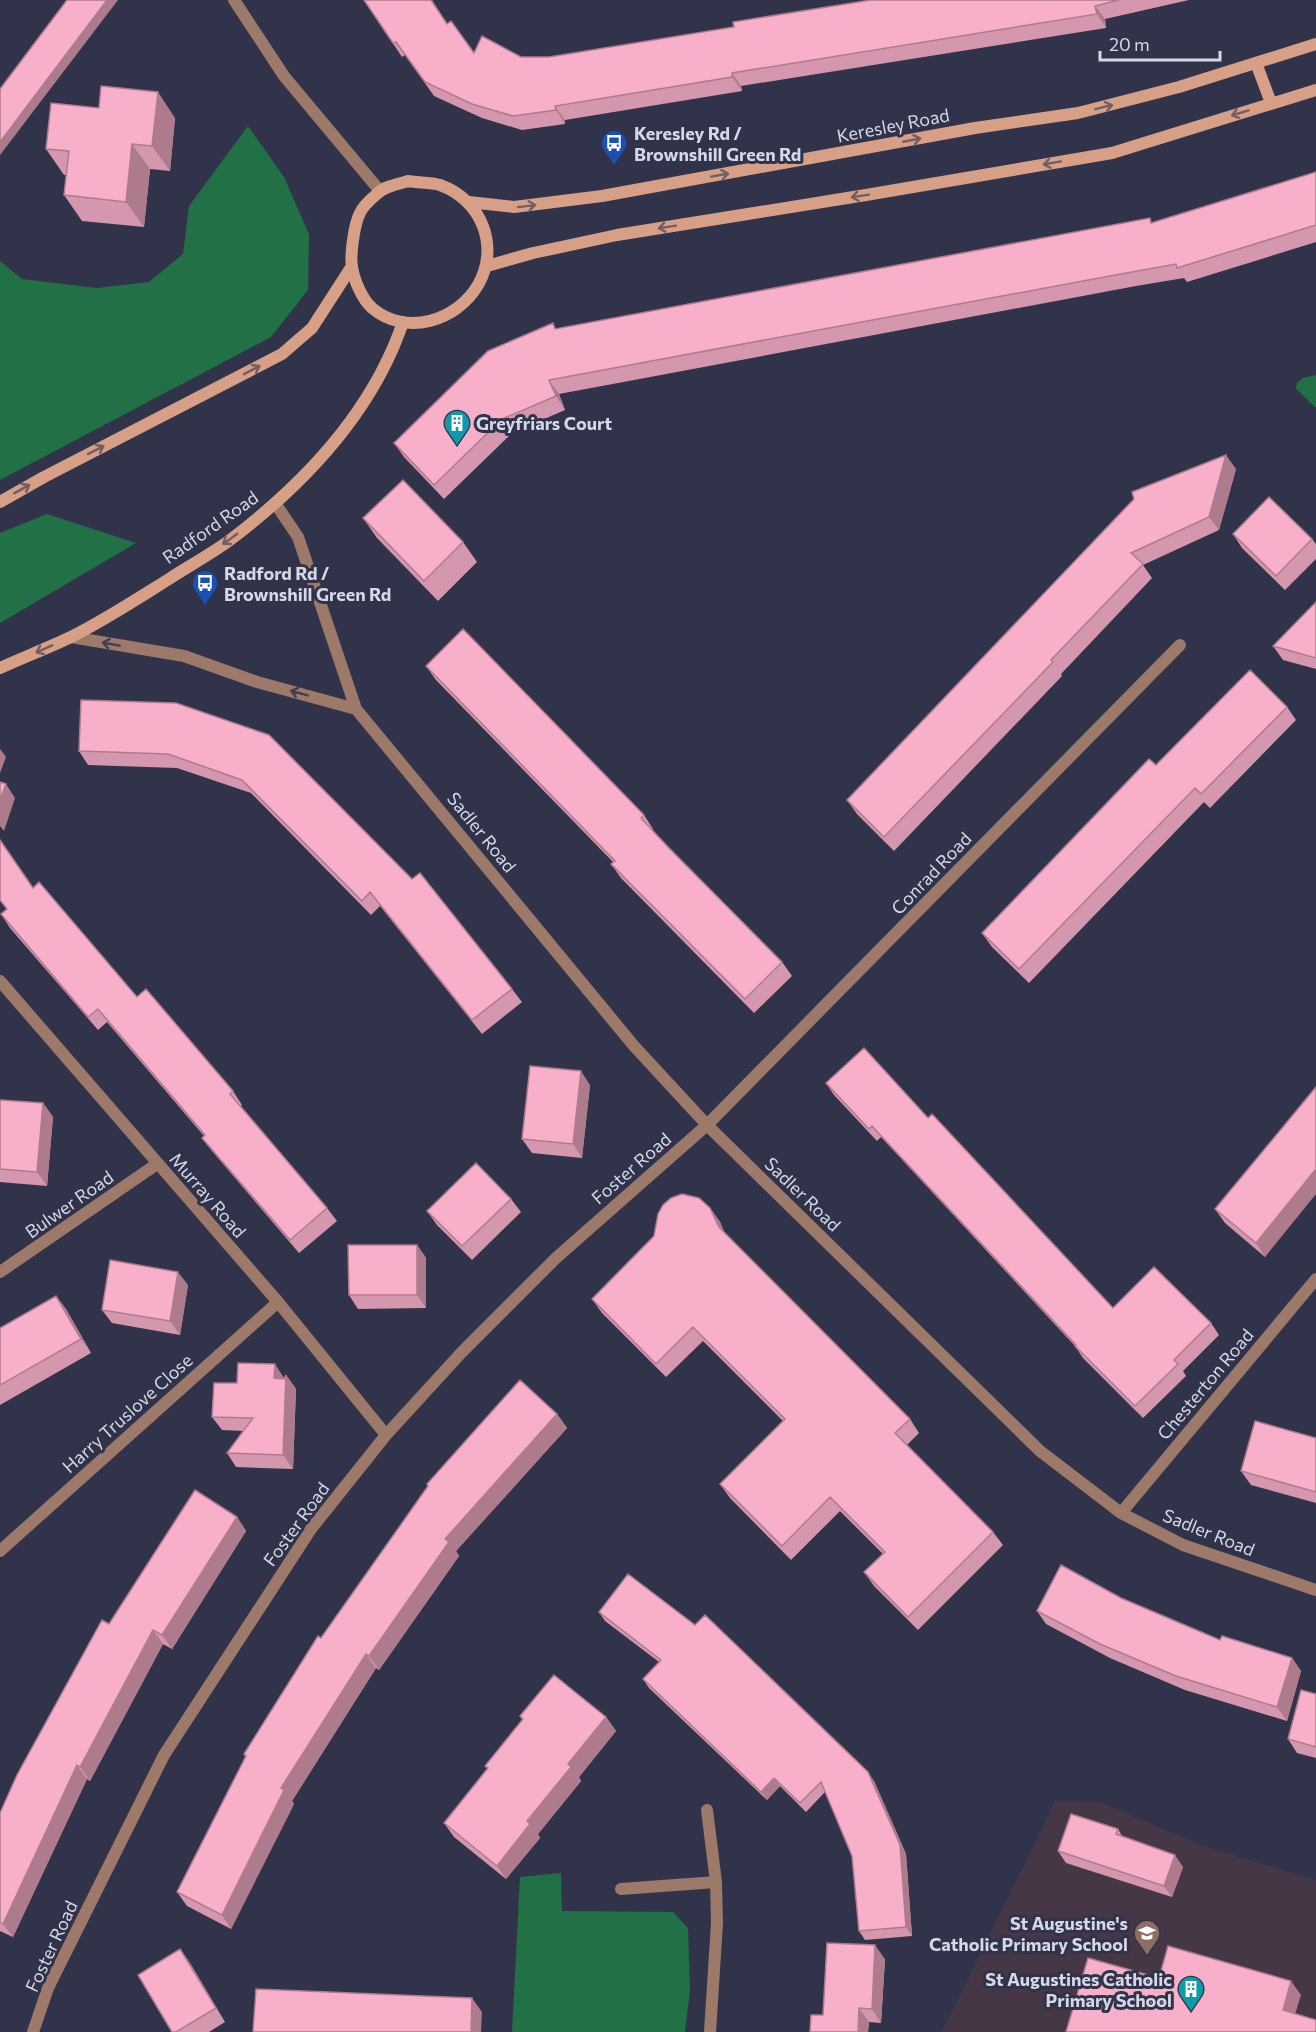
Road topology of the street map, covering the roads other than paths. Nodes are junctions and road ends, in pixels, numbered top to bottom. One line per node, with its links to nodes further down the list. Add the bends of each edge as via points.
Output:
1 (234, 0): 6 (street, via 284,76)
2 (1316, 44): 3 (main road, Keresley Road)
3 (1256, 63): 5 (main road); 7 (main road, Keresley Road, one-way to 3, via 514,207 603,196 1078,113)
4 (1316, 90): 5 (main road)
5 (1271, 104): 9 (main road, one-way to 9, via 1113,153 617,235)
6 (380, 191): 7 (main road, via 408,181 439,185); 8 (main road, via 360,213)
7 (469, 202): 9 (main road, via 482,222 488,242)
8 (351, 266): 10 (main road, via 372,308); 11 (main road, one-way to 8, via 282,354 312,328)
9 (487, 266): 10 (main road, via 477,287 458,309 435,322)
10 (403, 322): 12 (main road, Radford Road, via 375,385 331,445)
11 (0, 502)
12 (275, 503): 13 (main road, Radford Road, one-way to 13, via 228,541); 16 (street, Sadler Road, via 298,537)
13 (71, 637): 15 (main road, Radford Road, one-way to 15); 16 (street, one-way to 13, via 184,656)
14 (1180, 645): 18 (street, Conrad Road)
15 (0, 668)
16 (356, 709): 18 (street, Sadler Road, via 634,1046)
17 (0, 981): 19 (street, Murray Road)
18 (708, 1125): 23 (street, Foster Road, via 556,1258 462,1352); 24 (street, Sadler Road, via 1040,1451)
19 (157, 1164): 20 (street, Bulwer Road); 22 (street, Murray Road)
20 (0, 1272)
21 (1316, 1278): 24 (street, Chesterton Road)
22 (278, 1302): 23 (street, Murray Road); 25 (street, Harry Truslove Close)
23 (387, 1435): 30 (street, Foster Road, via 311,1529 164,1755 48,1989)
24 (1121, 1513): 26 (street, Sadler Road, via 1183,1545)
25 (0, 1551)
26 (1316, 1590)
27 (707, 1810): 28 (street)
28 (716, 1882): 29 (street); 31 (street)
29 (621, 1889)
30 (33, 2032)
31 (710, 2032)

